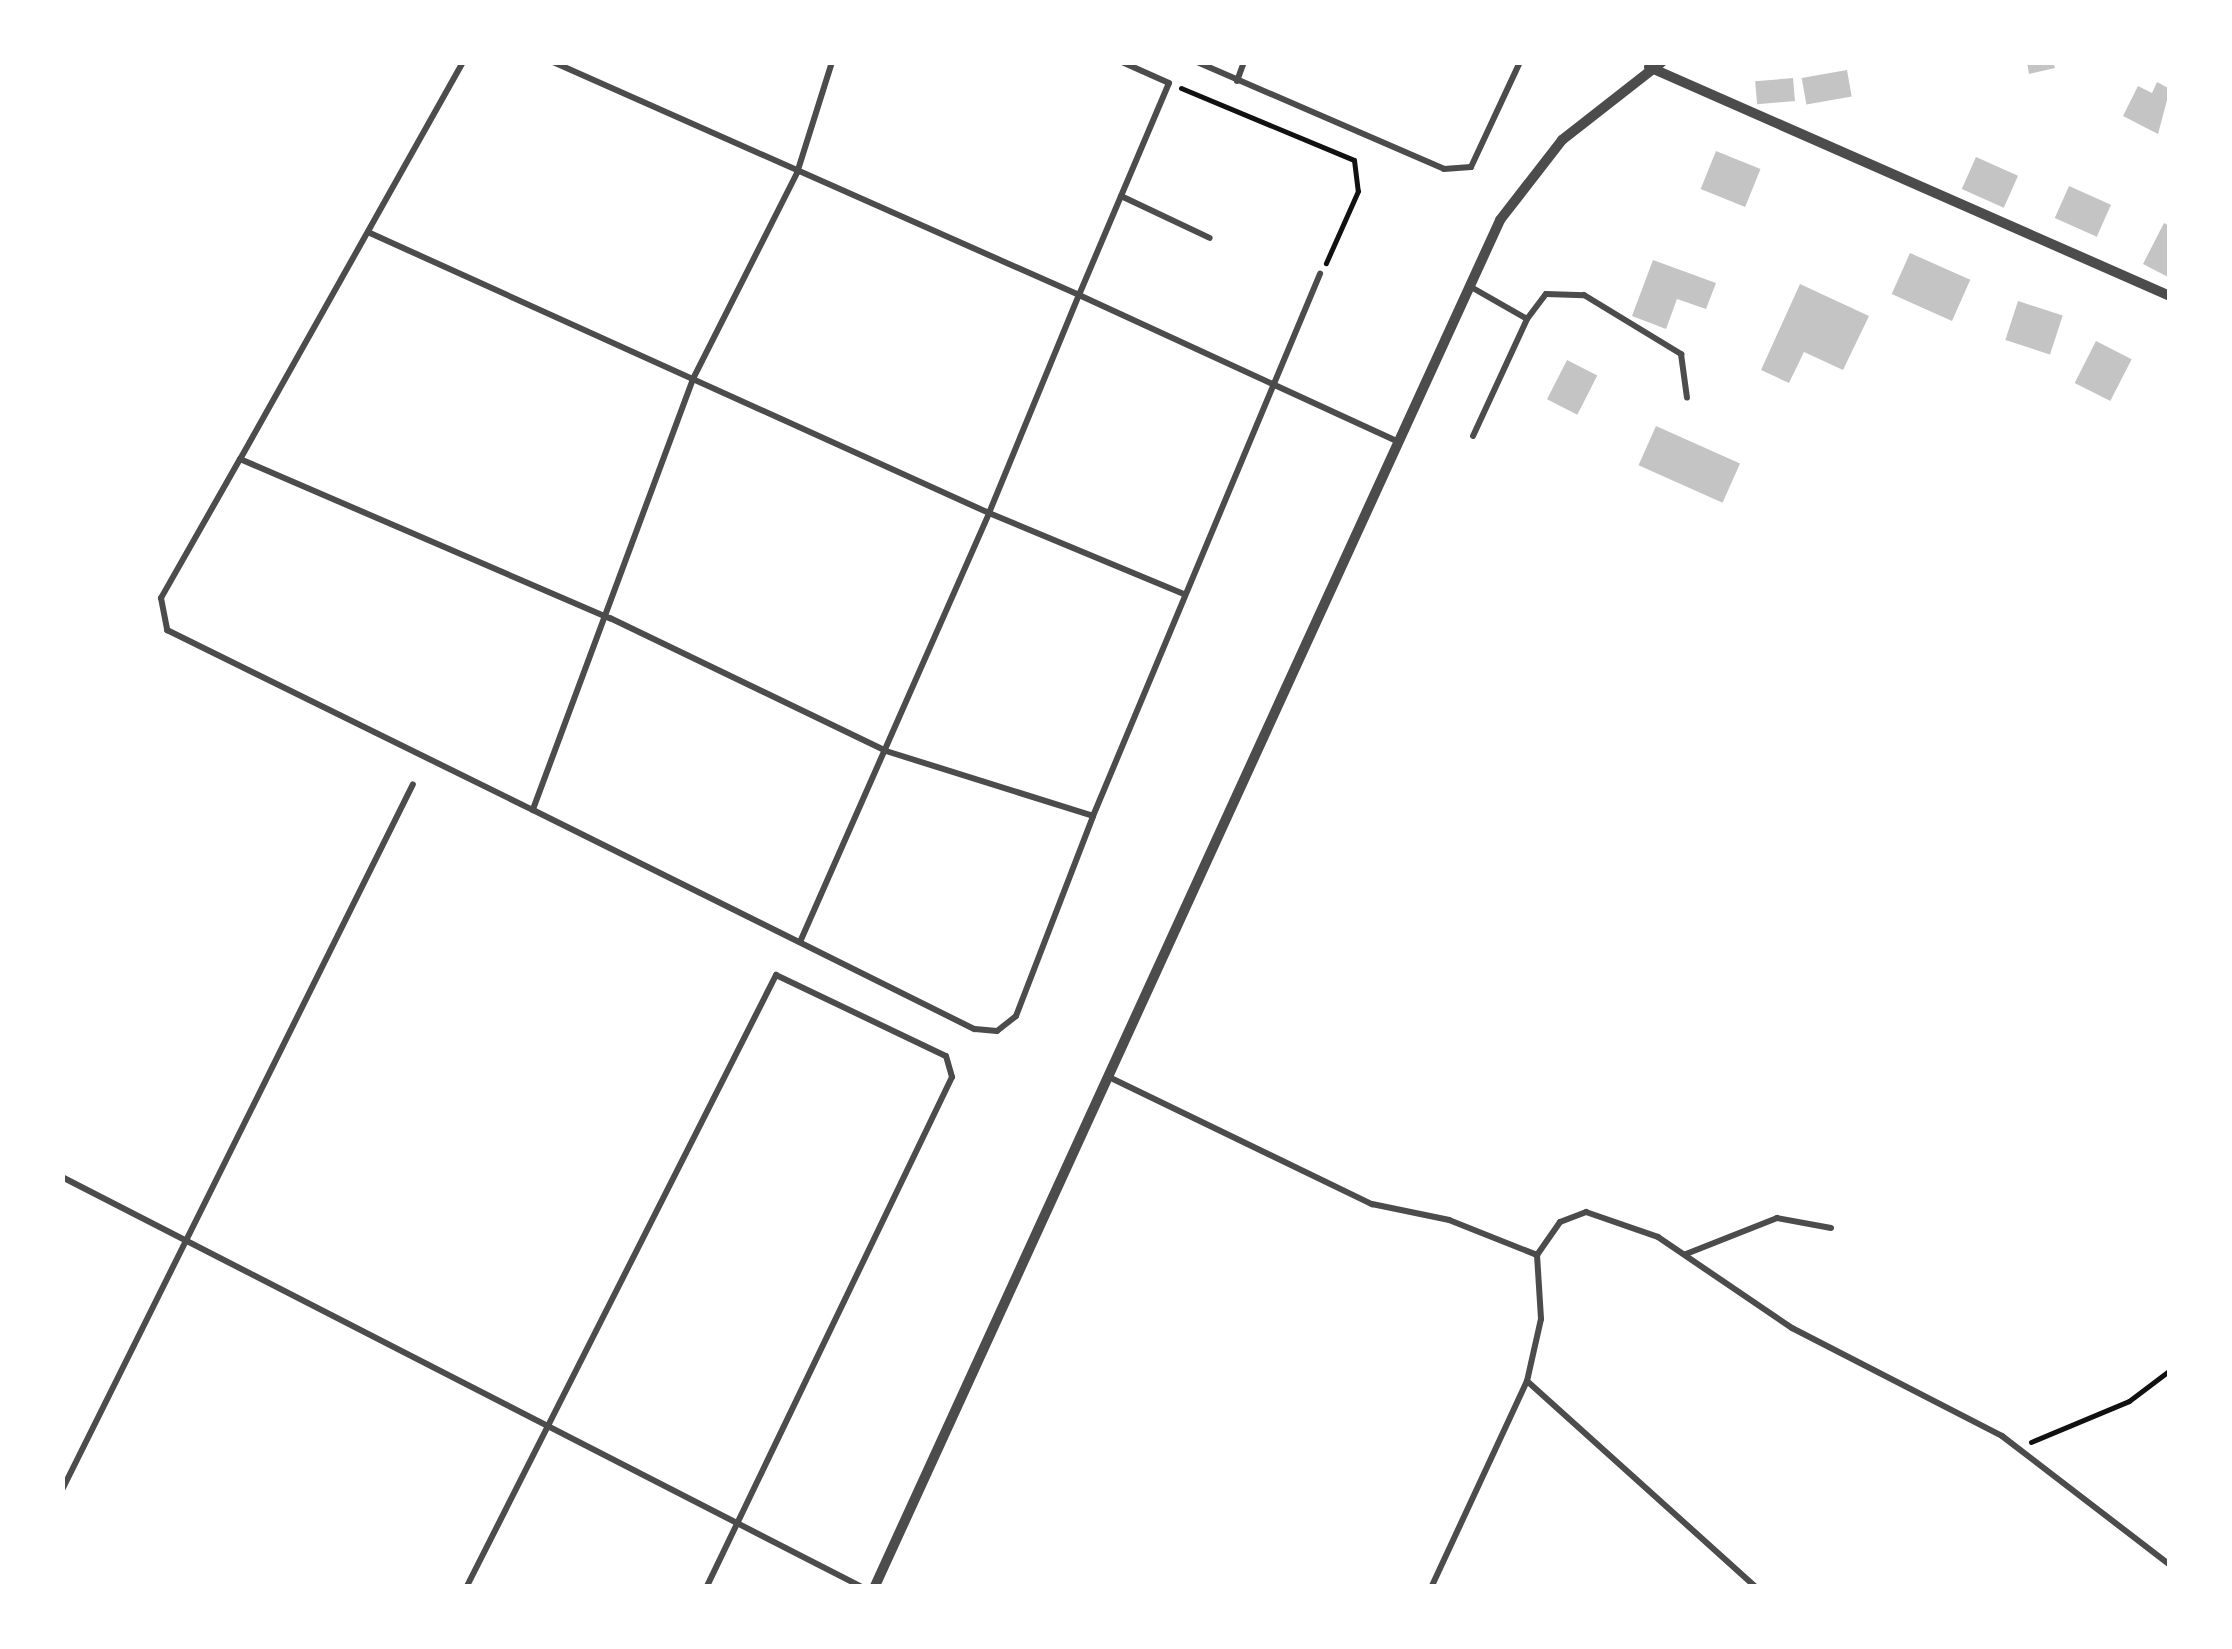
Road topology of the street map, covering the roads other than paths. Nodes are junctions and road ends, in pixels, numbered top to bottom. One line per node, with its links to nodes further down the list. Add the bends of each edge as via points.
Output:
1 (464, 62): 13 (lane)
2 (553, 62): 11 (lane)
3 (832, 62): 11 (lane)
4 (1122, 62): 12 (lane, via 1168,82)
5 (1197, 62): 10 (lane)
6 (1244, 62): 10 (lane)
7 (1520, 62): 10 (lane, via 1471,167 1444,169)
8 (1662, 62): 9 (street)
9 (1648, 67): 16 (street, via 1562,140 1500,220); 18 (street)
10 (1237, 80)
11 (797, 172): 17 (lane); 20 (lane)
12 (1121, 196): 14 (lane); 17 (lane)
13 (370, 233): 20 (lane); 25 (lane)
14 (1210, 238)
15 (1320, 274): 21 (lane)
16 (1470, 286): 19 (lane); 24 (street)
17 (1079, 294): 21 (lane); 26 (lane)
18 (2170, 296)
19 (1527, 318): 22 (lane, via 1546,294 1584,295 1681,354); 23 (lane)
20 (694, 379): 26 (lane); 28 (lane)
21 (1271, 383): 24 (lane); 27 (lane)
22 (1687, 398)
23 (1472, 436)
24 (1400, 442): 34 (street)
25 (240, 459): 28 (lane); 31 (lane, via 162,598 167,630)
26 (990, 513): 27 (lane); 29 (lane)
27 (1184, 594): 32 (lane)
28 (610, 618): 29 (lane); 31 (lane)
29 (886, 751): 32 (lane); 33 (lane)
30 (413, 784): 37 (lane)
31 (533, 810): 33 (lane)
32 (1094, 816): 33 (lane, via 1016,1016 996,1031)
33 (800, 942)
34 (1112, 1079): 39 (lane, via 1372,1204 1448,1220); 48 (street)
35 (62, 1177): 37 (lane)
36 (1830, 1228): 38 (lane, via 1777,1218)
37 (188, 1246): 41 (lane); 42 (lane)
38 (1685, 1254): 39 (lane, via 1586,1212 1560,1222); 44 (lane, via 1792,1328 2017,1448)
39 (1537, 1255): 40 (lane, via 1542,1319)
40 (1527, 1381): 49 (lane); 50 (lane)
41 (545, 1431): 43 (lane); 43 (lane, via 776,974 946,1056 952,1077); 45 (lane)
42 (62, 1490)
43 (736, 1526): 46 (lane); 47 (lane)
44 (2170, 1565)
45 (467, 1586)
46 (707, 1586)
47 (860, 1586)
48 (875, 1586)
49 (1432, 1586)
50 (1755, 1586)

